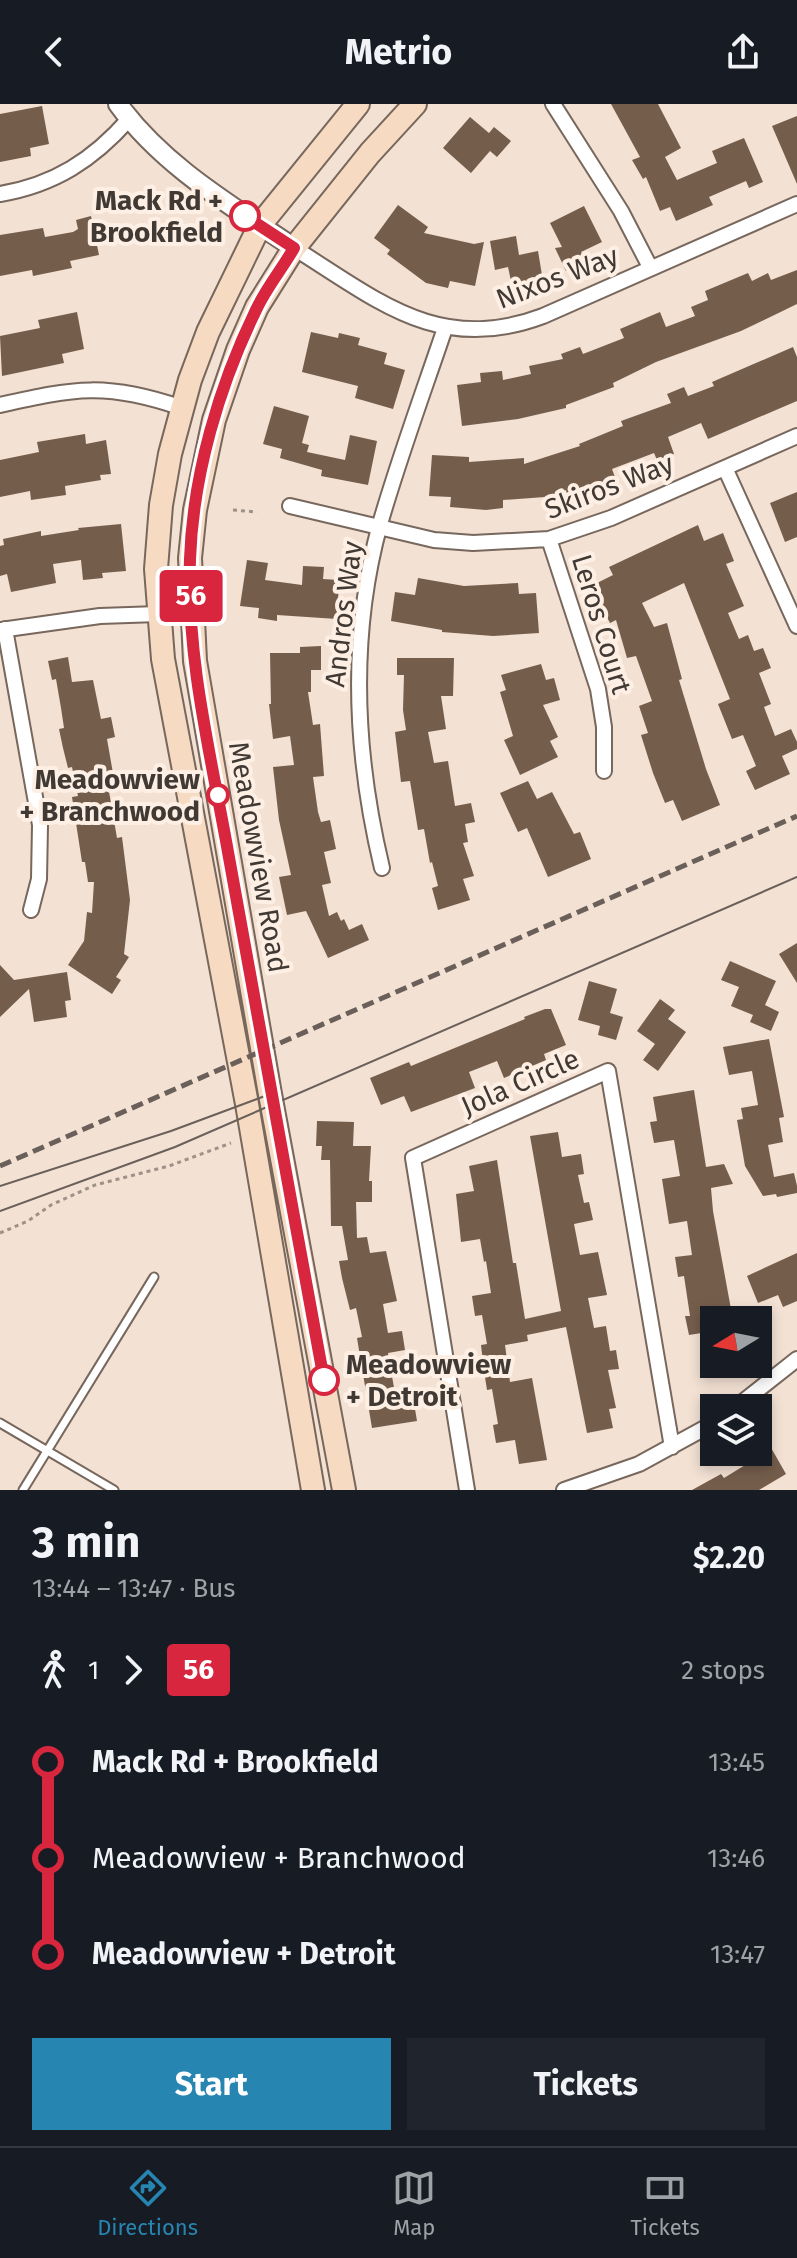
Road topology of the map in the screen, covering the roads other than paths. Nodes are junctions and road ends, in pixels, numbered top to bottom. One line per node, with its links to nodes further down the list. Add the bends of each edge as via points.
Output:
1 (358, 104): 7 (main road, Meadowview Road)
2 (415, 104): 8 (main road, Meadowview Road)
3 (553, 104): 9 (street)
4 (124, 112): 5 (street, via 109,142 86,161 39,185); 7 (street, via 186,173)
5 (0, 194)
6 (797, 204): 9 (street, Nixos Way)
7 (260, 225): 8 (street); 12 (main road, Meadowview Road, via 208,332)
8 (294, 248): 10 (street, Nixos Way, via 394,310); 34 (main road, Meadowview Road, via 257,307 214,420 195,510 191,602 195,661)
9 (650, 267): 10 (street, Nixos Way, via 523,323 493,329)
10 (445, 328): 16 (street, Andros Way)
11 (0, 405): 12 (street, via 91,389 150,397)
12 (182, 408): 18 (main road, Meadowview Road, via 161,505)
13 (797, 436): 14 (street, Skiros Way)
14 (725, 468): 17 (street, Skiros Way); 19 (street)
15 (290, 506): 16 (street, Skiros Way)
16 (379, 527): 17 (street, Skiros Way, via 473,543); 22 (street, Andros Way, via 366,592 358,708 362,765)
17 (549, 539): 21 (street, Leros Court, via 598,689)
18 (158, 614): 20 (street); 33 (main road, Meadowview Road)
19 (797, 626)
20 (2, 630): 23 (street, via 40,825 39,879)
21 (604, 771)
22 (382, 868)
23 (31, 910)
24 (154, 1277): 30 (lane)
25 (797, 1359): 26 (street)
26 (753, 1394)
27 (0, 1423): 30 (lane)
28 (700, 1431): 29 (street)
29 (672, 1447): 35 (street, Jola Circle, via 608,1071 413,1158); 36 (street)
30 (45, 1452): 31 (lane); 32 (lane)
31 (23, 1490)
32 (114, 1490)
33 (313, 1490)
34 (344, 1490)
35 (467, 1490)
36 (564, 1490)

